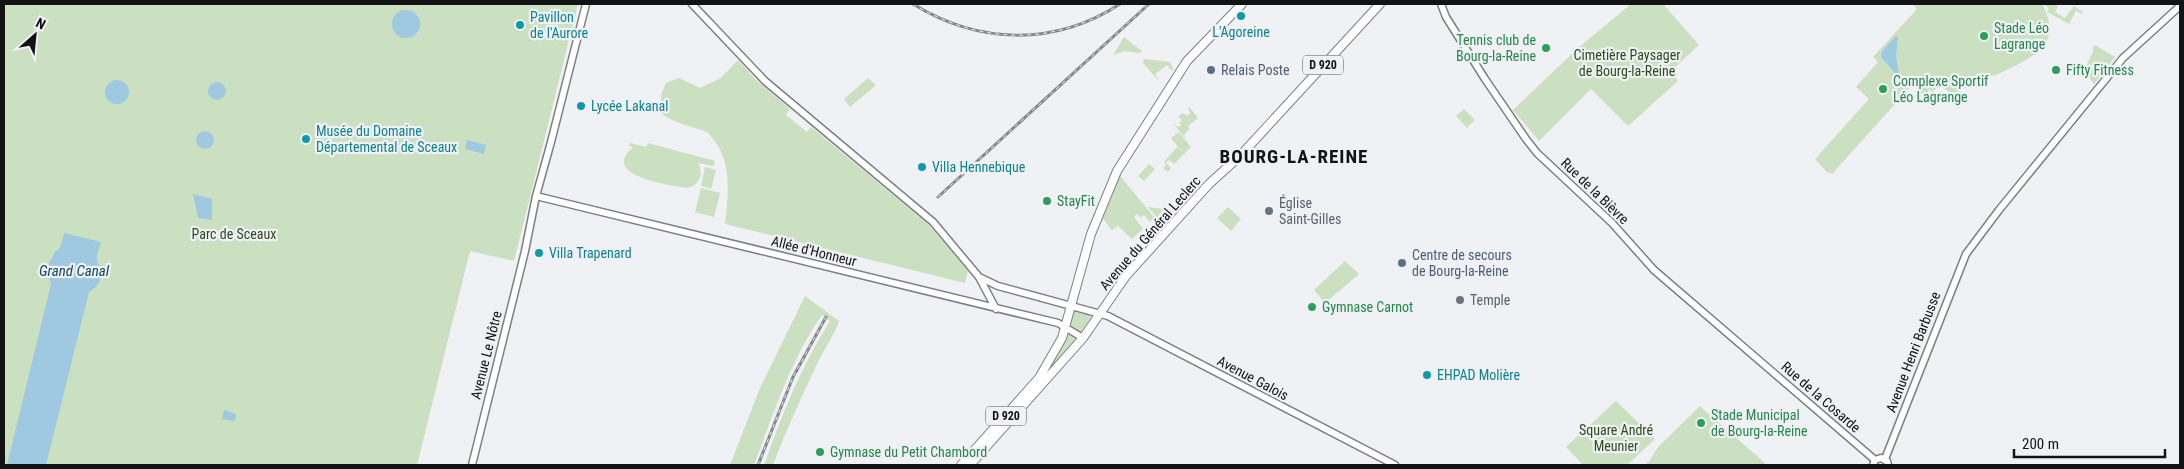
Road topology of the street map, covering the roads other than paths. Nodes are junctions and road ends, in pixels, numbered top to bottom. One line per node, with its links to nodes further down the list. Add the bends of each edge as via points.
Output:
1 (586, 4): 9 (main road, Avenue Le Nôtre)
2 (692, 4): 10 (main road, via 765,81 933,222)
3 (1242, 4): 11 (main road, D 920, via 1187,61 1117,171 1091,234)
4 (1380, 4): 13 (main road, Avenue du Général Leclerc / D 920, via 1240,156 1205,188 1120,283)
5 (1441, 4): 8 (main road, Rue de la Bièvre)
6 (1446, 4): 8 (main road, Rue de la Bièvre)
7 (2180, 6): 17 (main road, Avenue Henri Barbusse, via 2130,51 1966,254)
8 (1450, 22): 16 (main road, Rue de la Bièvre, via 1506,111 1537,153 1612,223 1654,270)
9 (538, 196): 12 (main road, Allée d'Honneur); 19 (main road, Avenue Le Nôtre)
10 (979, 277): 11 (main road, Avenue Galois, via 994,285); 12 (main road)
11 (1071, 305): 13 (main road, Avenue Galois); 14 (main road, D 920)
12 (996, 309): 14 (main road, Allée d'Honneur)
13 (1100, 313): 15 (main road, Avenue du Général Leclerc / D 920); 22 (main road, Avenue Galois)
14 (1065, 327): 15 (main road, Allée d'Honneur); 20 (main road, D 920, via 1057,350 1039,378)
15 (1083, 338): 21 (main road, Avenue du Général Leclerc / D 920)
16 (1751, 352): 18 (main road, Rue de la Cosarde)
17 (1887, 462): 18 (main road, via 1881,458)
18 (1874, 463)
19 (472, 465)
20 (961, 465)
21 (970, 465)
22 (1395, 465)

